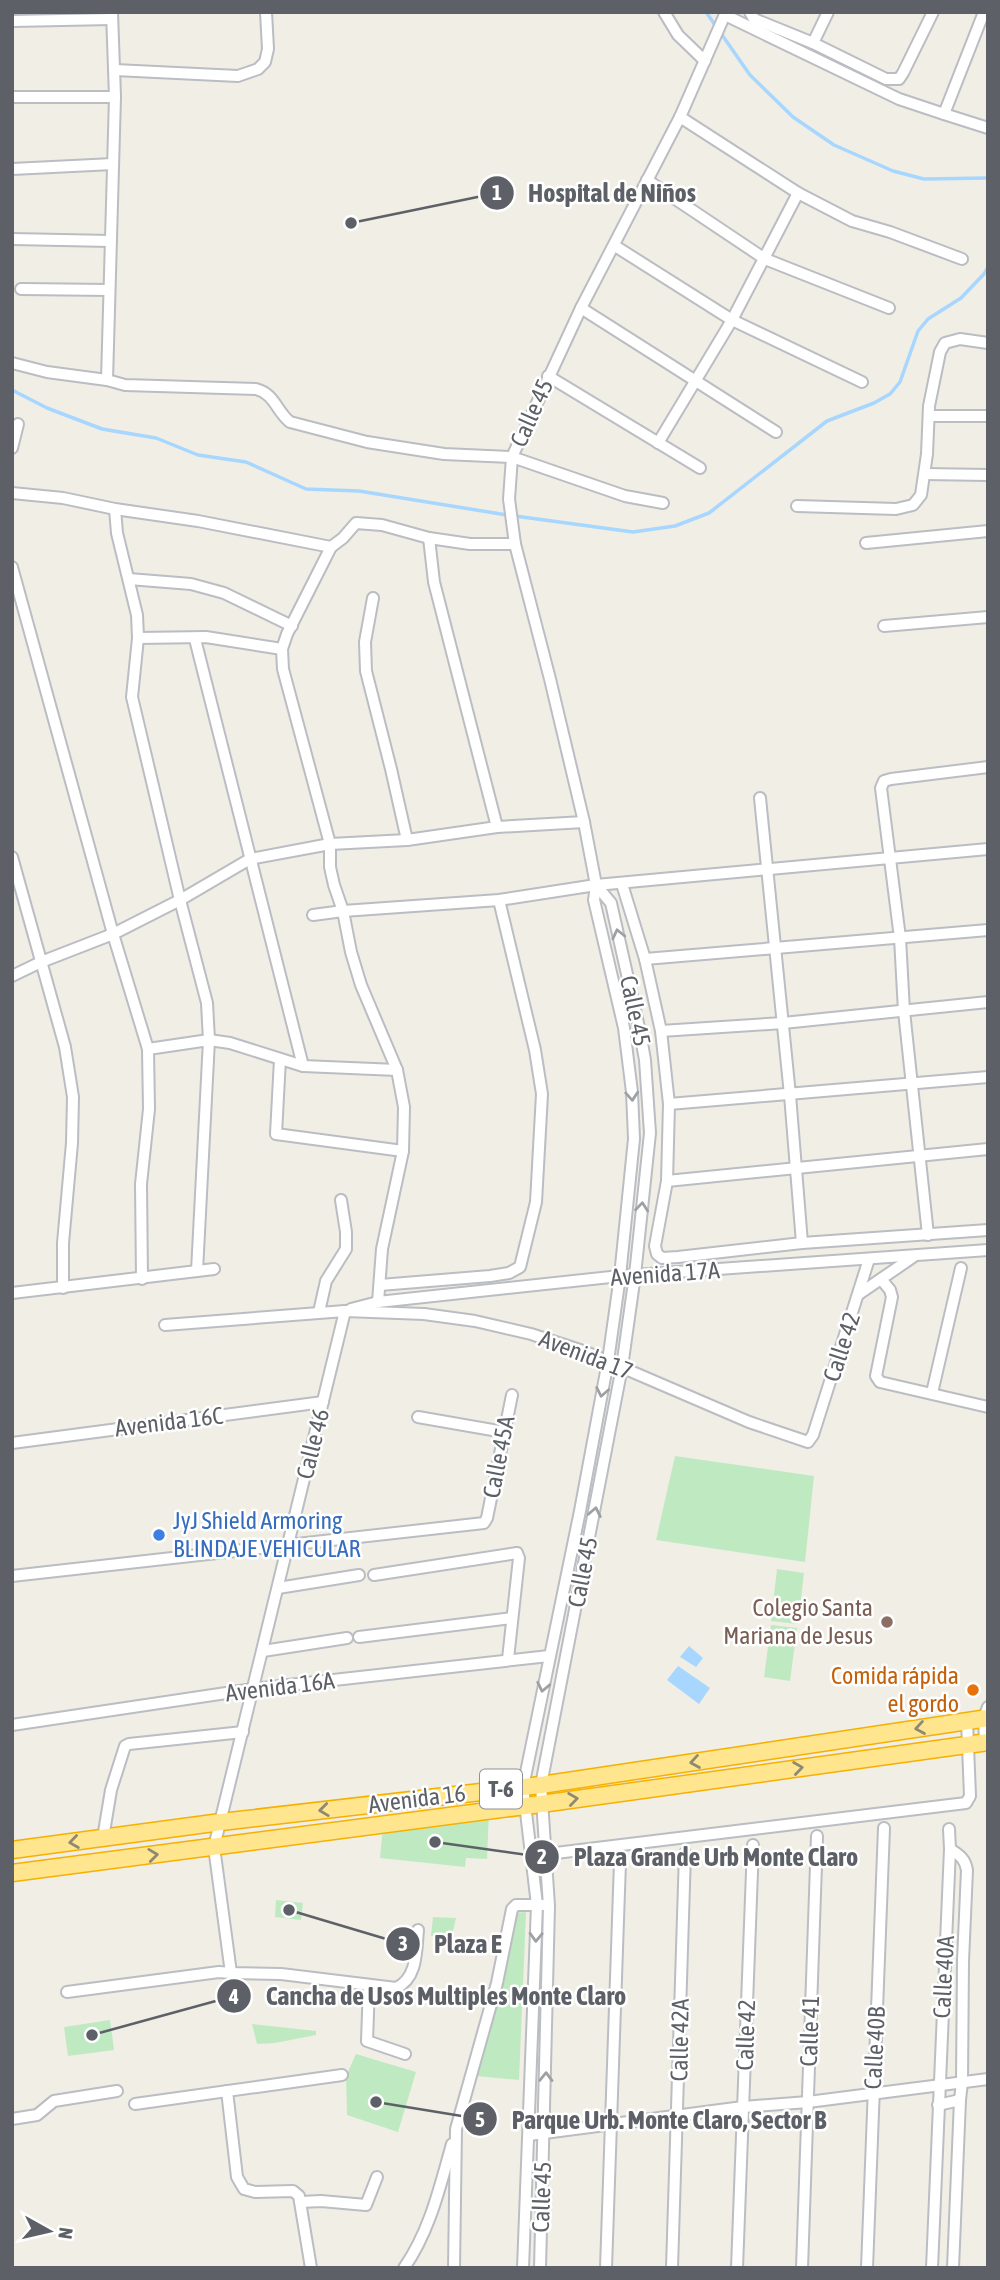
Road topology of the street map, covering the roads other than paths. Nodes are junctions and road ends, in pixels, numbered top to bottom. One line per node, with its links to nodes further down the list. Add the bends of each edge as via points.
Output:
1 (266, 12): 12 (street, via 268,49 258,69 238,76)
2 (664, 12): 11 (street, via 678,35)
3 (750, 12): 10 (street, via 754,19)
4 (828, 12): 10 (street)
5 (933, 12): 10 (street, via 899,79 886,79)
6 (984, 12): 15 (street)
7 (726, 14): 11 (street, Calle 45); 15 (street, via 899,99)
8 (112, 15): 9 (street); 12 (street)
9 (12, 21)
10 (813, 43)
11 (705, 61): 16 (street, Calle 45)
12 (116, 70): 14 (street)
13 (12, 97): 14 (street)
14 (115, 97): 18 (street)
15 (944, 114): 17 (street)
16 (680, 117): 20 (street, Calle 45); 21 (street)
17 (988, 128)
18 (113, 164): 19 (street); 23 (street)
19 (12, 169)
20 (648, 180): 24 (street, Calle 45); 25 (street)
21 (798, 193): 25 (street); 26 (street, via 852,221)
22 (12, 239): 23 (street)
23 (111, 241): 28 (street)
24 (615, 246): 29 (street, Calle 45); 31 (street)
25 (765, 259): 30 (street); 31 (street)
26 (962, 259)
27 (21, 289): 28 (street)
28 (109, 290): 35 (street)
29 (581, 308): 34 (street, Calle 45); 36 (street)
30 (889, 308)
31 (732, 320): 36 (street); 37 (street)
32 (988, 342): 38 (street, via 960,339 945,343 934,376)
33 (12, 363): 35 (street)
34 (548, 376): 42 (street); 44 (street, Calle 45)
35 (107, 380): 44 (street, via 125,385 256,390 269,394 290,422 367,442 444,454)
36 (695, 381): 41 (street); 42 (street)
37 (862, 382)
38 (929, 416): 39 (street); 46 (street)
39 (988, 416)
40 (18, 424): 43 (street)
41 (776, 432)
42 (658, 443): 45 (street)
43 (12, 448)
44 (512, 457): 49 (street, via 625,496); 55 (street, Calle 45, via 509,499)
45 (700, 468)
46 (925, 474): 47 (street); 50 (street, via 921,495 913,505 896,509)
47 (988, 475)
48 (12, 493): 51 (street)
49 (663, 503)
50 (797, 506)
51 (115, 509): 56 (street); 58 (street)
52 (988, 531): 54 (street)
53 (429, 538): 55 (street); 56 (street, via 356,523); 69 (street, via 434,582)
54 (866, 543)
55 (515, 544): 68 (street, Calle 45)
56 (331, 547): 61 (street)
57 (12, 568): 85 (street)
58 (129, 579): 61 (street, via 191,584 224,593); 63 (street)
59 (373, 598): 70 (street, via 365,642 366,671)
60 (988, 617): 62 (street)
61 (292, 626): 65 (street)
62 (884, 626)
63 (138, 638): 64 (street); 80 (street, via 132,696)
64 (195, 639): 65 (street); 75 (street)
65 (282, 649): 71 (street, via 283,669)
66 (988, 768): 74 (street, via 884,782)
67 (760, 798): 76 (street)
68 (584, 822): 69 (street); 78 (street, Calle 45)
69 (497, 827): 70 (street)
70 (407, 840): 71 (street)
71 (330, 844): 75 (street); 82 (street, via 330,867)
72 (988, 849): 74 (street)
73 (12, 857): 79 (street)
74 (890, 858): 76 (street); 86 (street)
75 (250, 859): 80 (street); 98 (street)
76 (768, 870): 77 (street); 87 (street)
77 (622, 884): 78 (street); 88 (street)
78 (596, 886): 81 (street); 119 (street, Calle 45, one-way to 78, via 650,1133 645,1060 611,903); 120 (street, Calle 45, one-way to 120, via 594,900 624,1027 632,1092 634,1139)
79 (17, 889): 89 (street)
80 (180, 900): 85 (street); 95 (street, via 207,1003)
81 (499, 900): 82 (street); 123 (street, via 542,1094 536,1202 520,1267 490,1276)
82 (343, 911): 83 (street); 99 (street, via 361,985)
83 (313, 915)
84 (988, 930): 86 (street)
85 (113, 934): 89 (street); 96 (street)
86 (900, 938): 87 (street); 92 (street)
87 (776, 947): 88 (street); 93 (street)
88 (645, 959): 94 (street)
89 (41, 962): 90 (street); 124 (street, via 65,1047 73,1097)
90 (12, 976)
91 (988, 1002): 92 (street)
92 (904, 1010): 93 (street); 101 (street)
93 (783, 1023): 94 (street); 102 (street)
94 (661, 1031): 103 (street)
95 (209, 1040): 96 (street); 97 (street); 118 (street)
96 (148, 1049): 121 (street)
97 (280, 1059): 98 (street); 105 (street, via 276,1134)
98 (303, 1066): 99 (street)
99 (397, 1070): 105 (street, via 404,1107)
100 (988, 1077): 101 (street)
101 (912, 1083): 102 (street); 106 (street)
102 (790, 1095): 103 (street); 107 (street)
103 (669, 1104): 108 (street)
104 (988, 1149): 106 (street)
105 (403, 1151): 123 (street, via 382,1249)
106 (919, 1155): 107 (street); 111 (street)
107 (796, 1168): 108 (street); 112 (street)
108 (667, 1181): 112 (street, via 655,1246 662,1258)
109 (341, 1200): 129 (street, via 346,1249 326,1281)
110 (988, 1230): 111 (street)
111 (929, 1235): 112 (street)
112 (802, 1243)
113 (988, 1250): 114 (street, Avenida 17A)
114 (915, 1256): 115 (street, Avenida 17A); 122 (street)
115 (869, 1259): 119 (street, Avenida 17A); 126 (street, Calle 42)
116 (961, 1268): 133 (street)
117 (214, 1269): 118 (street)
118 (197, 1271): 121 (street)
119 (635, 1275): 120 (street, Avenida 17A); 132 (street, Calle 45)
120 (620, 1276): 127 (street, Avenida 17A); 131 (street, Calle 45)
121 (142, 1279): 124 (street)
122 (881, 1279): 126 (street); 133 (street, via 892,1297 877,1380)
123 (380, 1285): 127 (street)
124 (63, 1288): 125 (street)
125 (12, 1293)
126 (859, 1294): 139 (street, Calle 42)
127 (378, 1302): 128 (street, Avenida 17A)
128 (345, 1311): 129 (street); 131 (street, Avenida 17, via 475,1321 531,1334); 135 (street, Calle 46)
129 (319, 1312): 130 (street)
130 (165, 1325)
131 (608, 1361): 132 (street, Avenida 17); 150 (street, Calle 45, one-way to 150)
132 (622, 1367): 139 (street, Avenida 17, via 805,1442); 158 (street, Calle 45, one-way to 132)
133 (932, 1393): 136 (street)
134 (512, 1395): 138 (street, Calle 45A)
135 (323, 1402): 140 (street, Avenida 16C); 141 (street, Calle 46)
136 (988, 1407)
137 (418, 1416): 138 (street)
138 (504, 1432): 141 (street, Calle 45A, via 484,1522)
139 (813, 1435)
140 (13, 1445)
141 (289, 1544): 144 (street); 145 (street, Calle 46)
142 (359, 1575): 145 (street)
143 (374, 1575): 146 (street, via 517,1553)
144 (12, 1577)
145 (278, 1588): 149 (street, Calle 46)
146 (512, 1618): 147 (street); 151 (street)
147 (359, 1637)
148 (347, 1638): 149 (street)
149 (262, 1651): 152 (street, Calle 46)
150 (550, 1656): 151 (street, Avenida 16A); 159 (street, Calle 45, one-way to 159)
151 (508, 1660): 152 (street, Avenida 16A)
152 (254, 1689): 155 (street, Avenida 16A); 156 (street, Calle 46)
153 (987, 1714): 154 (highway, Avenida 16 / T-6); 157 (street)
154 (967, 1721): 157 (street); 158 (highway, Avenida 16 / T-6, one-way to 158)
155 (12, 1725)
156 (243, 1732): 162 (street, Calle 46); 166 (street, via 125,1746)
157 (980, 1743): 160 (highway, Avenida 16 / T-6, one-way to 157); 172 (street, via 966,1803)
158 (541, 1785): 159 (highway, Avenida 16 / T-6); 160 (street, Calle 45)
159 (523, 1787): 161 (street, Calle 45); 162 (highway, Avenida 16 / T-6, one-way to 162)
160 (541, 1804): 161 (highway, Avenida 16 / T-6); 172 (street, Calle 45)
161 (524, 1806): 168 (highway, Avenida 16 / T-6); 173 (street, Calle 45)
162 (221, 1822): 166 (highway, Avenida 16 / T-6); 168 (street, Calle 46)
163 (884, 1828): 191 (street, Calle 40B)
164 (949, 1829): 169 (street, Calle 40A)
165 (817, 1836): 193 (street, Calle 41)
166 (103, 1838): 170 (highway, Avenida 16 / T-6, one-way to 170)
167 (753, 1845): 196 (street, Calle 42)
168 (214, 1847): 175 (highway, Avenida 16 / T-6, one-way to 168); 181 (street)
169 (950, 1849): 179 (street, Calle 40A); 180 (street, Calle 40A, via 961,1856 967,1870)
170 (12, 1850)
171 (685, 1853): 197 (street, Calle 42A)
172 (546, 1854): 173 (street); 177 (street, Calle 45)
173 (531, 1856): 176 (street, Calle 45)
174 (620, 1862): 199 (street)
175 (12, 1873)
176 (537, 1905): 177 (street); 200 (street, via 512,1909 497,1983); 202 (street, Calle 45, one-way to 202)
177 (549, 1906): 201 (street, Calle 45, one-way to 177)
178 (418, 1930): 182 (street, via 415,1964 401,1987)
179 (945, 1960): 180 (street); 188 (street, Calle 40A)
180 (963, 1961): 187 (street, Calle 40A)
181 (232, 1973): 182 (street); 183 (street)
182 (369, 1985): 184 (street, via 367,2041)
183 (66, 1992)
184 (405, 2054)
185 (342, 2076): 190 (street)
186 (988, 2080): 187 (street)
187 (962, 2082): 188 (street); 192 (street, Calle 40A)
188 (939, 2087): 191 (street); 195 (street, Calle 40A)
189 (117, 2091): 198 (street, via 54,2101 37,2115)
190 (227, 2091): 194 (street); 204 (street, via 237,2177 244,2189 293,2191)
191 (873, 2094): 193 (street); 214 (street, Calle 40B)
192 (960, 2100): 195 (street); 216 (street)
193 (808, 2102): 196 (street); 213 (street, Calle 41)
194 (135, 2104)
195 (938, 2105): 215 (street, Calle 40A)
196 (743, 2107): 197 (street); 212 (street, Calle 42)
197 (678, 2115): 199 (street); 211 (street, Calle 42A)
198 (12, 2119)
199 (613, 2124): 201 (street); 210 (street)
200 (456, 2129): 206 (street, via 436,2202); 207 (street)
201 (545, 2133): 202 (street); 209 (street, Calle 45)
202 (529, 2135): 208 (street, Calle 45)
203 (377, 2176): 204 (street, via 366,2205)
204 (300, 2202): 205 (street)
205 (311, 2268)
206 (404, 2268)
207 (454, 2268)
208 (523, 2268)
209 (540, 2268)
210 (607, 2268)
211 (672, 2268)
212 (737, 2268)
213 (802, 2268)
214 (867, 2268)
215 (932, 2268)
216 (953, 2268)

